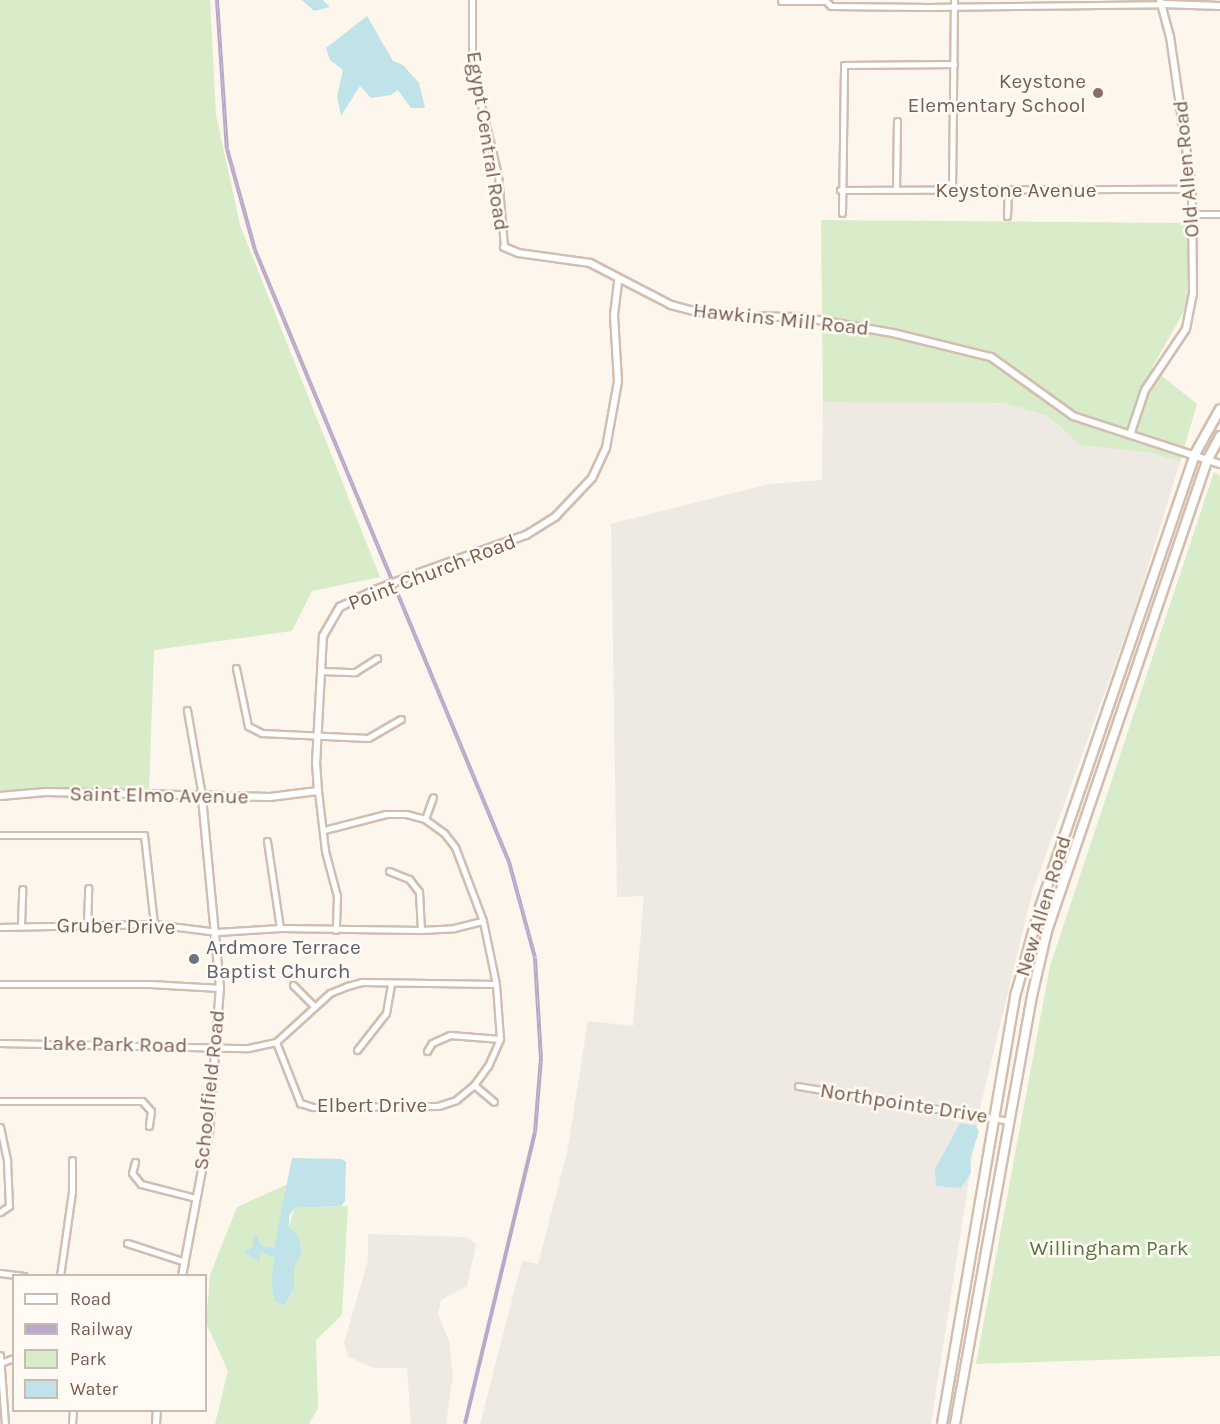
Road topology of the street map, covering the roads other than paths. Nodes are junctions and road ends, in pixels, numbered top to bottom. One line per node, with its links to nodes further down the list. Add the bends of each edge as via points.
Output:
1 (472, 0): 20 (street, Egypt Central Road, via 472,67 498,175)
2 (824, 0): 3 (street); 4 (street, via 831,6)
3 (781, 1)
4 (870, 2): 6 (street)
5 (1161, 2): 7 (street); 8 (street); 11 (street, Old Allen Road)
6 (928, 3): 7 (street)
7 (954, 3): 9 (street)
8 (1220, 6)
9 (954, 64): 12 (street, via 844,65); 14 (street)
10 (897, 121): 13 (street)
11 (1192, 189): 15 (street, Keystone Avenue); 17 (street, Old Allen Road)
12 (840, 190): 13 (street, Keystone Avenue); 16 (street)
13 (896, 190): 14 (street, Keystone Avenue)
14 (952, 190): 15 (street, Keystone Avenue)
15 (1008, 192): 19 (street)
16 (842, 213)
17 (1193, 214): 18 (street); 23 (street, Old Allen Road, via 1191,313 1178,347 1145,390)
18 (1220, 214)
19 (1007, 216)
20 (504, 247): 21 (street, Hawkins Mill Road, via 518,253 590,263)
21 (618, 280): 23 (street, Hawkins Mill Road, via 694,311 721,316 801,317 893,333 991,357 1073,416); 31 (street, Point Church Road, bridge, via 614,315 618,381 606,448 592,478 556,516 526,535 352,600 332,617 323,636)
22 (1220, 409): 25 (main road, New Allen Road)
23 (1131, 432): 25 (street, Hawkins Mill Road)
24 (1220, 436): 26 (main road, New Allen Road)
25 (1195, 454): 26 (street, Hawkins Mill Road); 28 (main road, New Allen Road)
26 (1209, 459): 27 (street, Hawkins Mill Road); 32 (main road, New Allen Road)
27 (1220, 464)
28 (1126, 654): 32 (main road, via 1136,662); 72 (main road, New Allen Road, via 1040,907 1016,993)
29 (377, 658): 31 (street, via 355,672)
30 (236, 668): 35 (street, via 248,726 262,733)
31 (321, 671): 35 (street, Point Church Road)
32 (1133, 680): 73 (main road, New Allen Road, via 1047,931)
33 (187, 710): 38 (street)
34 (401, 719): 35 (street, via 368,738)
35 (318, 737): 36 (street, Point Church Road)
36 (318, 791): 38 (street, Saint Elmo Avenue, via 270,797); 41 (street, Point Church Road)
37 (0, 796): 38 (street, Saint Elmo Avenue, via 46,792)
38 (202, 796): 55 (street, Schoolfield Road)
39 (433, 797): 40 (street)
40 (425, 819): 41 (street, via 386,814); 47 (street, via 455,847)
41 (324, 830): 53 (street, Point Church Road, via 325,851 337,896)
42 (0, 835): 49 (street, via 144,835)
43 (267, 841): 52 (street)
44 (389, 871): 54 (street, via 409,879 419,892)
45 (88, 888): 48 (street)
46 (22, 889): 50 (street)
47 (483, 921): 54 (street, Gruber Drive); 58 (street)
48 (87, 924): 49 (street, Gruber Drive); 50 (street, Gruber Drive)
49 (154, 924): 55 (street, Gruber Drive)
50 (21, 925): 51 (street, Gruber Drive)
51 (0, 927)
52 (280, 928): 53 (street, Gruber Drive); 55 (street, Gruber Drive)
53 (336, 930): 54 (street, Gruber Drive)
54 (421, 930)
55 (217, 932): 60 (street, Schoolfield Road)
56 (0, 984): 60 (street)
57 (391, 984): 58 (street); 61 (street, via 346,986); 66 (street, via 386,1013)
58 (496, 984): 62 (street)
59 (293, 985): 61 (street)
60 (220, 988): 65 (street, Schoolfield Road)
61 (314, 1006): 63 (street)
62 (500, 1039): 67 (street, via 450,1035 432,1043); 68 (street)
63 (276, 1042): 65 (street, Lake Park Road, via 248,1048); 68 (street, Elbert Drive, via 300,1103 313,1107 438,1106 456,1100)
64 (0, 1043): 65 (street, Lake Park Road)
65 (217, 1046): 78 (street, Schoolfield Road, via 209,1133)
66 (357, 1050)
67 (427, 1051)
68 (474, 1085): 71 (street)
69 (798, 1086): 72 (street, Northpointe Drive)
70 (0, 1101): 74 (street, via 148,1104)
71 (494, 1102)
72 (994, 1117): 73 (street, Northpointe Drive); 88 (main road, New Allen Road)
73 (1009, 1121): 89 (main road, New Allen Road)
74 (149, 1126)
75 (0, 1127): 79 (street, via 7,1161 9,1206)
76 (72, 1160): 82 (street, via 72,1192)
77 (135, 1162): 78 (street, via 132,1173 141,1184)
78 (196, 1198): 81 (street, Schoolfield Road)
79 (0, 1212)
80 (127, 1243): 81 (street)
81 (184, 1262): 83 (street, Schoolfield Road)
82 (60, 1274)
83 (182, 1274)
84 (0, 1356): 86 (street)
85 (12, 1359): 86 (street)
86 (3, 1362): 87 (street)
87 (5, 1424)
88 (942, 1424)
89 (955, 1424)

